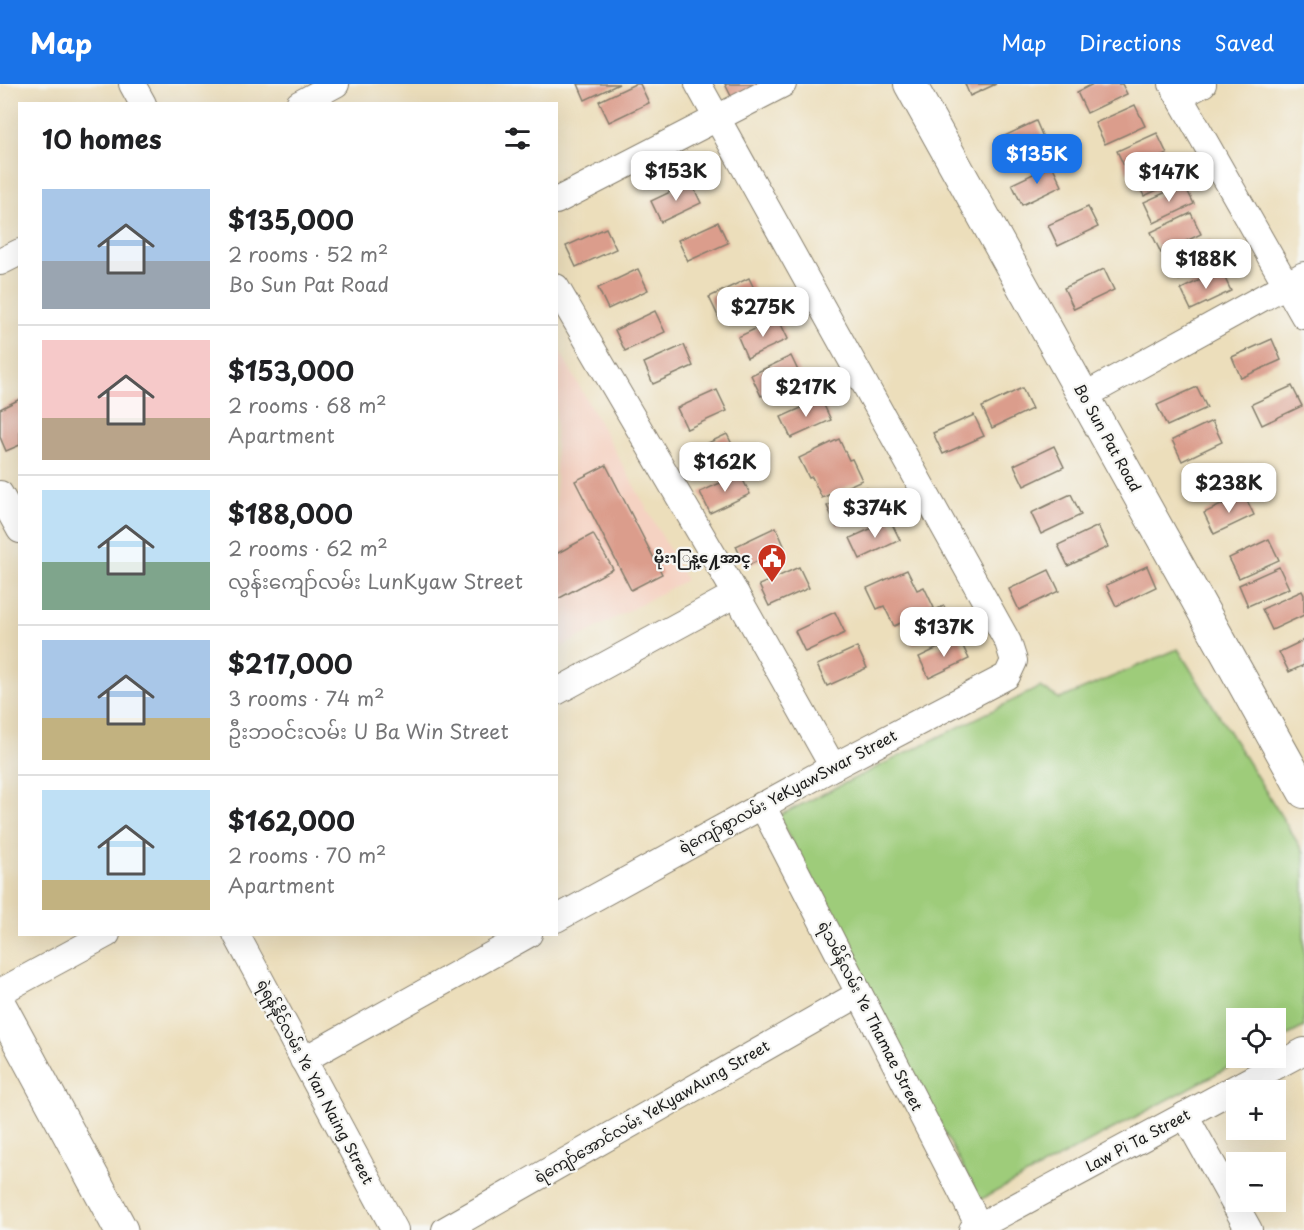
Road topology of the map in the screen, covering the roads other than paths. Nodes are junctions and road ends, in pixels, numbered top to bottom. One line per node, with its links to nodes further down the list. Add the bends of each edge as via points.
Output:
1 (132, 84): 8 (street)
2 (336, 84): 9 (street)
3 (698, 84): 10 (street)
4 (783, 84): 10 (street)
5 (910, 84): 17 (street, Bo Sun Pat Road)
6 (1203, 84): 7 (street)
7 (1175, 90): 14 (street)
8 (142, 102)
9 (303, 102)
10 (717, 118): 11 (street); 22 (street, ရဲကျော်စွာလမ်း YeKyawSwar Street, via 1008,642 1014,661 1007,676)
11 (558, 200)
12 (18, 253): 13 (street)
13 (0, 262)
14 (1295, 280): 16 (street); 17 (street)
15 (558, 290): 20 (street)
16 (1304, 316)
17 (1084, 396): 23 (street, Bo Sun Pat Road)
18 (6, 497): 19 (street)
19 (18, 525)
20 (736, 594): 21 (street); 22 (street)
21 (558, 691)
22 (833, 767): 24 (street, ရဲကျော်စွာလမ်း YeKyawSwar Street)
23 (1304, 792)
24 (762, 805): 25 (street, ရဲကျော်စွာလမ်း YeKyawSwar Street); 30 (street, ရဲသမိန်လမ်း Ye Thamae Street)
25 (558, 918)
26 (103, 936): 29 (street)
27 (237, 936): 33 (street, ရဲရန်နိုင်လမ်း Ye Yan Naing Street)
28 (525, 936): 33 (street)
29 (0, 993)
30 (859, 994): 35 (street, ရဲသမိန်လမ်း Ye Thamae Street); 38 (street, ရဲကျော်အောင်လမ်း YeKyawAung Street)
31 (0, 1006): 36 (main road)
32 (1304, 1051): 34 (street, Law Pi Ta Street)
33 (303, 1060): 37 (street, ရဲရန်နိုင်လမ်း Ye Yan Naing Street)
34 (1185, 1116): 35 (street, Law Pi Ta Street); 39 (street)
35 (976, 1228)
36 (121, 1230)
37 (394, 1230)
38 (444, 1230)
39 (1250, 1230)

